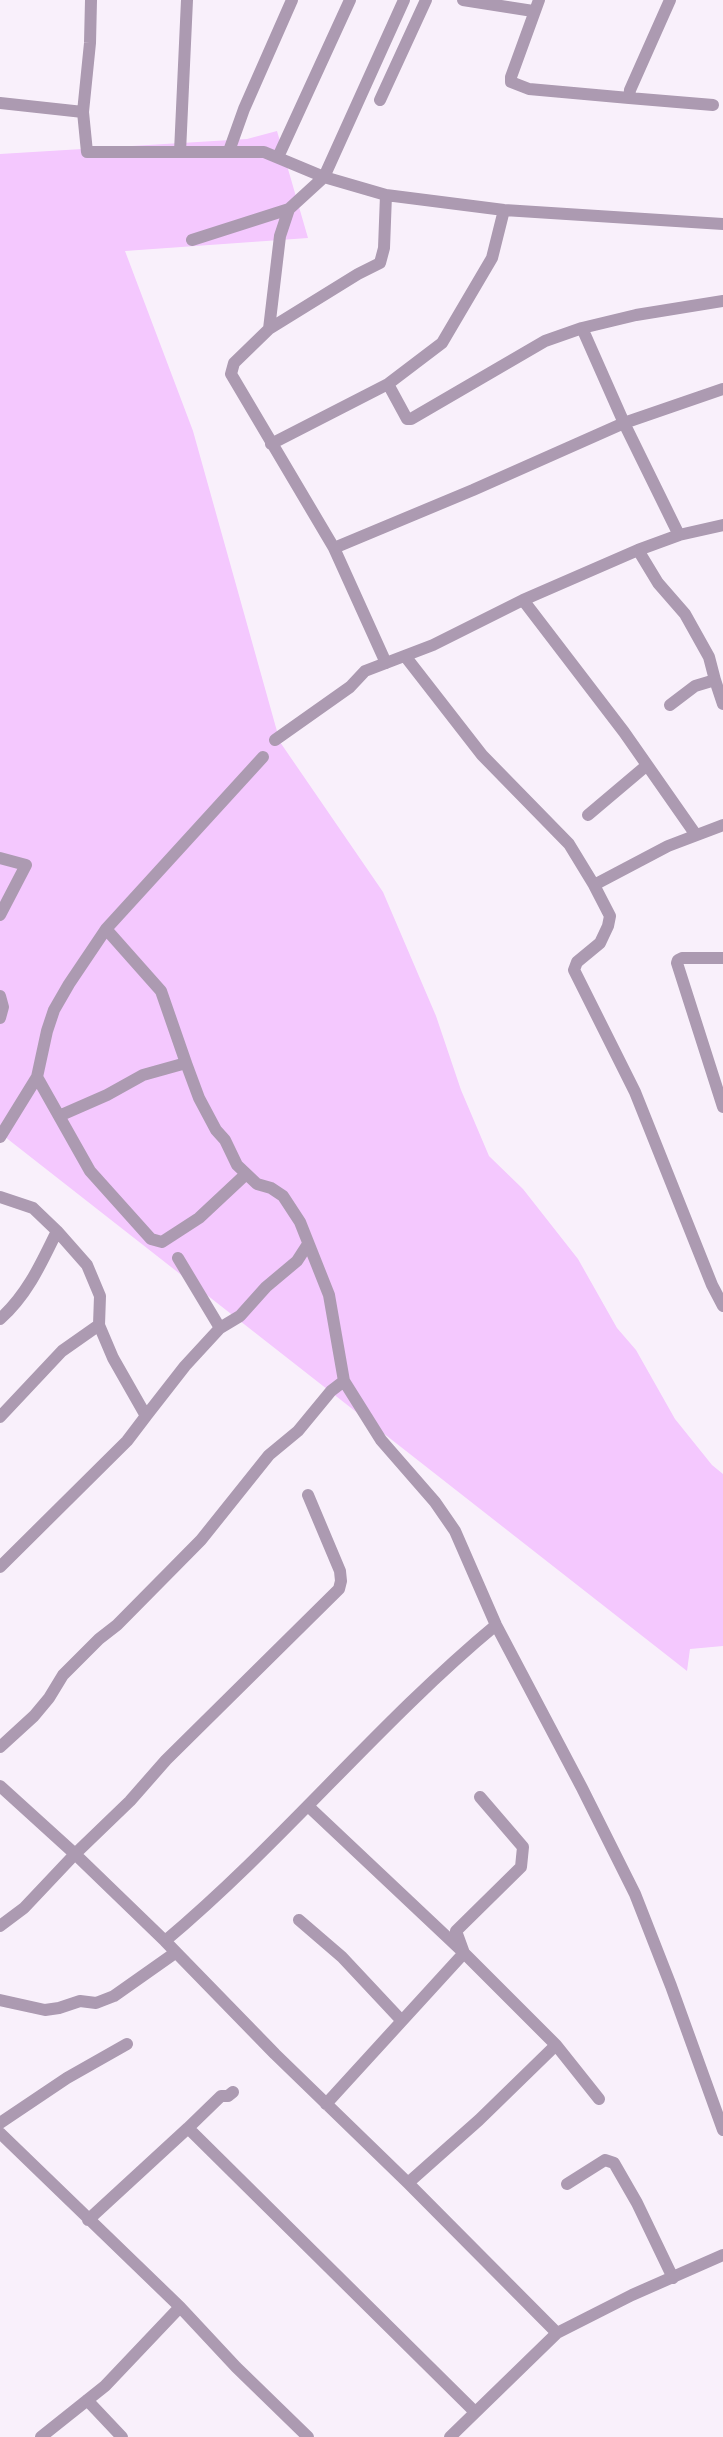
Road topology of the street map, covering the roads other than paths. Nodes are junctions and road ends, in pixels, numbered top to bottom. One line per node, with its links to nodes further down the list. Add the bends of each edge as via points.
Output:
1 (91, 0): 14 (street)
2 (187, 0): 15 (street)
3 (292, 0): 16 (street, via 244,109)
4 (350, 0): 17 (street)
5 (404, 0): 18 (street)
6 (426, 0): 11 (street)
7 (463, 0): 9 (street)
8 (670, 0): 10 (street)
9 (536, 6): 10 (street, via 511,82 529,89)
10 (629, 98): 13 (street)
11 (380, 100)
12 (0, 103): 14 (street)
13 (713, 105)
14 (83, 112): 15 (street, via 87,152)
15 (180, 152): 16 (street)
16 (230, 152): 17 (street, via 264,152)
17 (278, 157): 18 (street)
18 (324, 177): 19 (street); 20 (street)
19 (386, 195): 21 (street); 26 (street, via 380,263)
20 (289, 209): 23 (street); 26 (street, via 280,236)
21 (504, 210): 22 (street); 27 (street, via 492,258 442,343)
22 (723, 225)
23 (192, 240)
24 (723, 302): 25 (street)
25 (582, 328): 27 (street, via 545,341 411,419 406,419); 29 (street)
26 (269, 330): 30 (street, via 234,363 231,374)
27 (388, 384): 30 (street)
28 (723, 389): 29 (street)
29 (624, 423): 32 (street); 33 (street)
30 (271, 444): 33 (street)
31 (723, 525): 32 (street)
32 (678, 535): 34 (street)
33 (334, 548): 37 (street)
34 (638, 550): 35 (street); 38 (street, via 658,583 685,614 709,657)
35 (523, 600): 36 (street); 43 (street)
36 (405, 656): 37 (street); 48 (street, via 482,754 569,844)
37 (386, 663): 41 (street, via 366,671 350,687)
38 (715, 680): 39 (street); 40 (street, via 696,686)
39 (723, 704)
40 (670, 705)
41 (275, 740)
42 (263, 757): 50 (street)
43 (646, 766): 44 (street); 46 (street)
44 (588, 815)
45 (723, 825): 46 (street)
46 (696, 835): 48 (street)
47 (0, 858): 49 (street, via 26,865)
48 (594, 885): 64 (street, via 610,916 608,926 600,943 577,962 574,970 635,1092)
49 (0, 915)
50 (106, 929): 54 (street, via 161,991); 55 (street, via 54,1010)
51 (723, 958): 56 (street, via 682,958 677,963)
52 (0, 996): 53 (street)
53 (0, 1018)
54 (186, 1063): 57 (street, via 143,1075); 59 (street, via 199,1098)
55 (37, 1077): 57 (street); 58 (street)
56 (723, 1107)
57 (60, 1116): 59 (street, via 90,1171 156,1241 162,1242 199,1218)
58 (0, 1137)
59 (245, 1175): 62 (street, via 283,1196 300,1222)
60 (0, 1197): 61 (street, via 33,1208)
61 (57, 1231): 65 (street, via 21,1298); 66 (street, via 87,1265 100,1296)
62 (308, 1244): 67 (street, via 297,1261 240,1316); 68 (street, via 329,1295)
63 (178, 1258): 67 (street)
64 (723, 1306)
65 (0, 1319)
66 (99, 1325): 69 (street); 70 (street, via 62,1351)
67 (220, 1328): 69 (street)
68 (344, 1381): 73 (street, via 381,1440 455,1531); 74 (street, via 298,1431 269,1455 201,1540 63,1675 34,1716)
69 (146, 1416): 72 (street, via 127,1441)
70 (0, 1417)
71 (308, 1495): 78 (street, via 340,1571 339,1589)
72 (0, 1567)
73 (496, 1625): 77 (street, via 359,1752); 93 (street, via 635,1894)
74 (0, 1747)
75 (0, 1786): 78 (street)
76 (480, 1797): 83 (street, via 523,1847 523,1858 521,1867 456,1931)
77 (308, 1806): 81 (street); 83 (street)
78 (75, 1854): 80 (street, via 24,1908); 81 (street)
79 (299, 1920): 85 (street, via 342,1957)
80 (0, 1926)
81 (165, 1941): 82 (street)
82 (175, 1953): 84 (street, via 114,1996 96,2002 80,2001 45,2010); 90 (street)
83 (464, 1953): 85 (street); 87 (street)
84 (0, 2000)
85 (401, 2020): 90 (street)
86 (127, 2044): 91 (street)
87 (556, 2045): 89 (street); 95 (street)
88 (233, 2092): 92 (street, via 221,2097)
89 (599, 2099)
90 (326, 2104): 95 (street)
91 (0, 2123)
92 (188, 2128): 97 (street); 103 (street)
93 (723, 2130)
94 (0, 2133): 97 (street)
95 (408, 2183): 101 (street)
96 (567, 2184): 99 (street, via 605,2160 614,2163)
97 (88, 2220): 100 (street)
98 (723, 2255): 99 (street)
99 (673, 2278): 101 (street)
100 (180, 2307): 102 (street); 106 (street)
101 (557, 2333): 103 (street)
102 (87, 2400): 104 (street); 105 (street)
103 (475, 2412): 107 (street)
104 (41, 2437)
105 (122, 2437)
106 (308, 2437)
107 (450, 2437)

